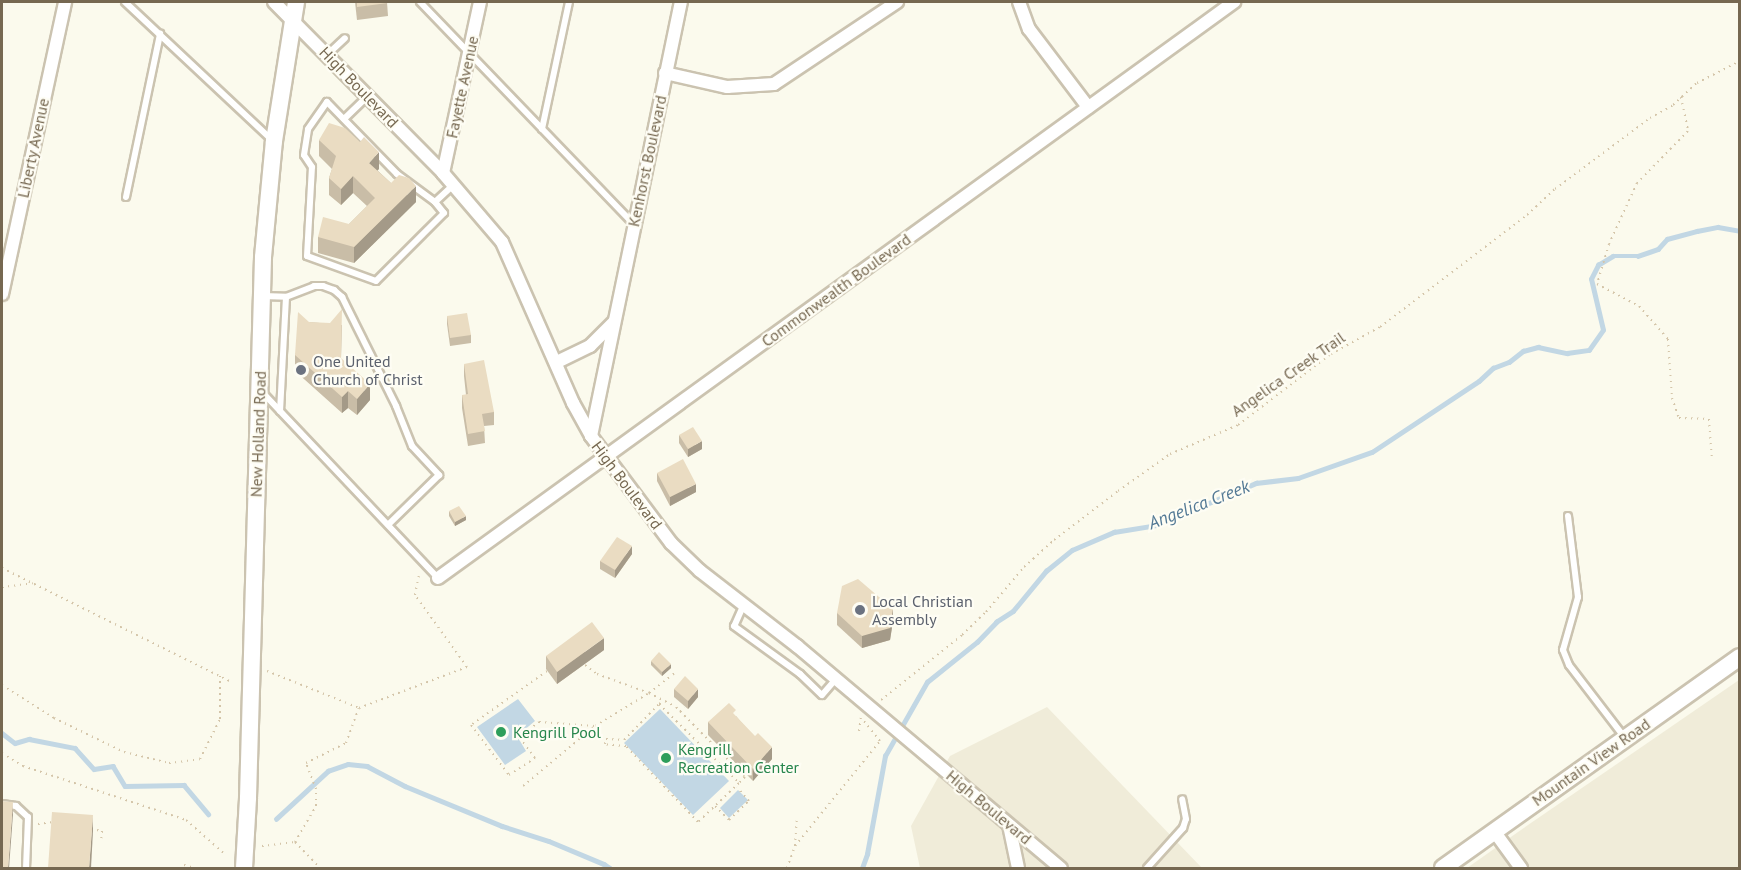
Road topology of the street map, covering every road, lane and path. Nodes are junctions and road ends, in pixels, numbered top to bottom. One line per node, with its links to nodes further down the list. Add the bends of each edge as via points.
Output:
1 (65, 2): 30 (street, Liberty Avenue)
2 (125, 2): 13 (lane)
3 (274, 2): 12 (street, High Boulevard)
4 (296, 2): 12 (main road, New Holland Road)
5 (420, 2): 15 (lane)
6 (480, 2): 15 (street, Fayette Avenue)
7 (569, 2): 23 (lane)
8 (681, 2): 18 (street, Kenhorst Boulevard)
9 (897, 2): 18 (street, via 774,84 727,87)
10 (1019, 2): 21 (street, via 1029,29)
11 (1234, 2): 21 (street, Commonwealth Boulevard)
12 (293, 19): 16 (street, High Boulevard); 24 (main road, New Holland Road)
13 (160, 34): 24 (lane); 27 (lane)
14 (345, 38): 16 (lane)
15 (469, 52): 23 (lane); 25 (street, Fayette Avenue)
16 (328, 54): 19 (street, High Boulevard)
17 (1740, 61): 20 (path, Angelica Creek Trail, via 1696,83)
18 (665, 73): 29 (street, Kenhorst Boulevard)
19 (368, 96): 22 (lane); 25 (street, High Boulevard)
20 (1681, 97): 39 (path, via 1688,131 1637,183 1609,243 1597,284 1639,306 1668,339 1675,408 1679,418 1709,419); 63 (path, Angelica Creek Trail, via 1555,189 1527,215 1380,327 1331,354 1238,425 1170,454 1118,491 1024,567 986,612)
21 (1088, 107): 38 (street, Commonwealth Boulevard)
22 (344, 119): 28 (lane, via 397,174); 28 (lane, via 327,102 308,129 304,155 312,167 307,256 376,281 444,213)
23 (542, 129): 29 (lane)
24 (274, 141): 31 (main road, New Holland Road)
25 (443, 174): 26 (street, High Boulevard)
26 (453, 185): 28 (lane); 34 (street, High Boulevard, via 502,242)
27 (126, 197)
28 (435, 202)
29 (633, 223): 33 (street, Kenhorst Boulevard)
30 (2, 294)
31 (262, 296): 32 (lane); 35 (main road, New Holland Road)
32 (286, 297): 36 (lane); 41 (lane, via 323,285 342,297 412,446 439,475)
33 (615, 321): 34 (street, via 590,346); 37 (street, Kenhorst Boulevard)
34 (557, 362): 37 (street, High Boulevard)
35 (260, 390): 36 (lane); 89 (main road, New Holland Road)
36 (280, 411): 41 (lane)
37 (591, 436): 38 (street, High Boulevard)
38 (606, 457): 44 (street, Commonwealth Boulevard); 47 (street, High Boulevard, via 671,543)
39 (1712, 460)
40 (1568, 516): 67 (lane, via 1578,597 1563,650 1569,665)
41 (388, 525): 42 (lane)
42 (422, 561): 44 (lane); 61 (path, via 415,595 467,667)
43 (2, 568): 45 (path)
44 (438, 578)
45 (33, 584): 46 (path); 53 (path)
46 (2, 587)
47 (744, 604): 54 (street, High Boulevard); 54 (lane, via 734,627 783,661 822,695)
48 (1740, 657): 67 (main road, Mountain View Road)
49 (585, 665): 57 (path, via 597,674)
50 (264, 670): 61 (path)
51 (547, 671): 65 (path, via 471,725 509,775 535,758 519,737 539,722)
52 (675, 673): 57 (path)
53 (220, 676): 55 (path); 56 (path, via 220,719 200,759 169,763 124,752 54,718)
54 (836, 679): 63 (street, High Boulevard)
55 (232, 682)
56 (2, 685)
57 (649, 693): 58 (path); 65 (path)
58 (663, 701): 59 (path); 62 (path)
59 (659, 704): 69 (path); 74 (path, via 624,740 606,739 605,744 626,746 698,822)
60 (684, 706): 62 (path)
61 (359, 708): 82 (path, via 346,743 306,764 316,789 316,806)
62 (680, 712): 69 (path, via 745,777)
63 (875, 712): 64 (path, Angelica Creek Trail); 78 (street, High Boulevard)
64 (861, 717): 66 (path); 84 (path, via 880,741)
65 (595, 726): 70 (path)
66 (860, 731)
67 (1625, 738): 80 (main road, Mountain View Road)
68 (2, 753): 85 (path, via 23,766 186,820)
69 (739, 783): 71 (path)
70 (523, 786)
71 (736, 786): 74 (path); 74 (path, via 749,801 729,820)
72 (1182, 799): 94 (lane, via 1186,819 1183,828)
73 (2, 804): 77 (lane, via 16,806)
74 (715, 806)
75 (797, 818): 84 (path)
76 (56, 821): 77 (path)
77 (29, 825): 87 (lane)
78 (1009, 825): 92 (street); 93 (street, High Boulevard)
79 (90, 829): 81 (path, via 102,831)
80 (1494, 831): 95 (main road, Mountain View Road); 96 (street)
81 (101, 841)
82 (295, 842): 83 (path); 90 (path)
83 (262, 846)
84 (795, 846): 91 (path)
85 (226, 855)
86 (184, 865): 88 (path)
87 (26, 868)
88 (195, 868)
89 (244, 868)
90 (320, 868)
91 (787, 868)
92 (1018, 868)
93 (1061, 868)
94 (1147, 868)
95 (1443, 868)
96 (1521, 868)

